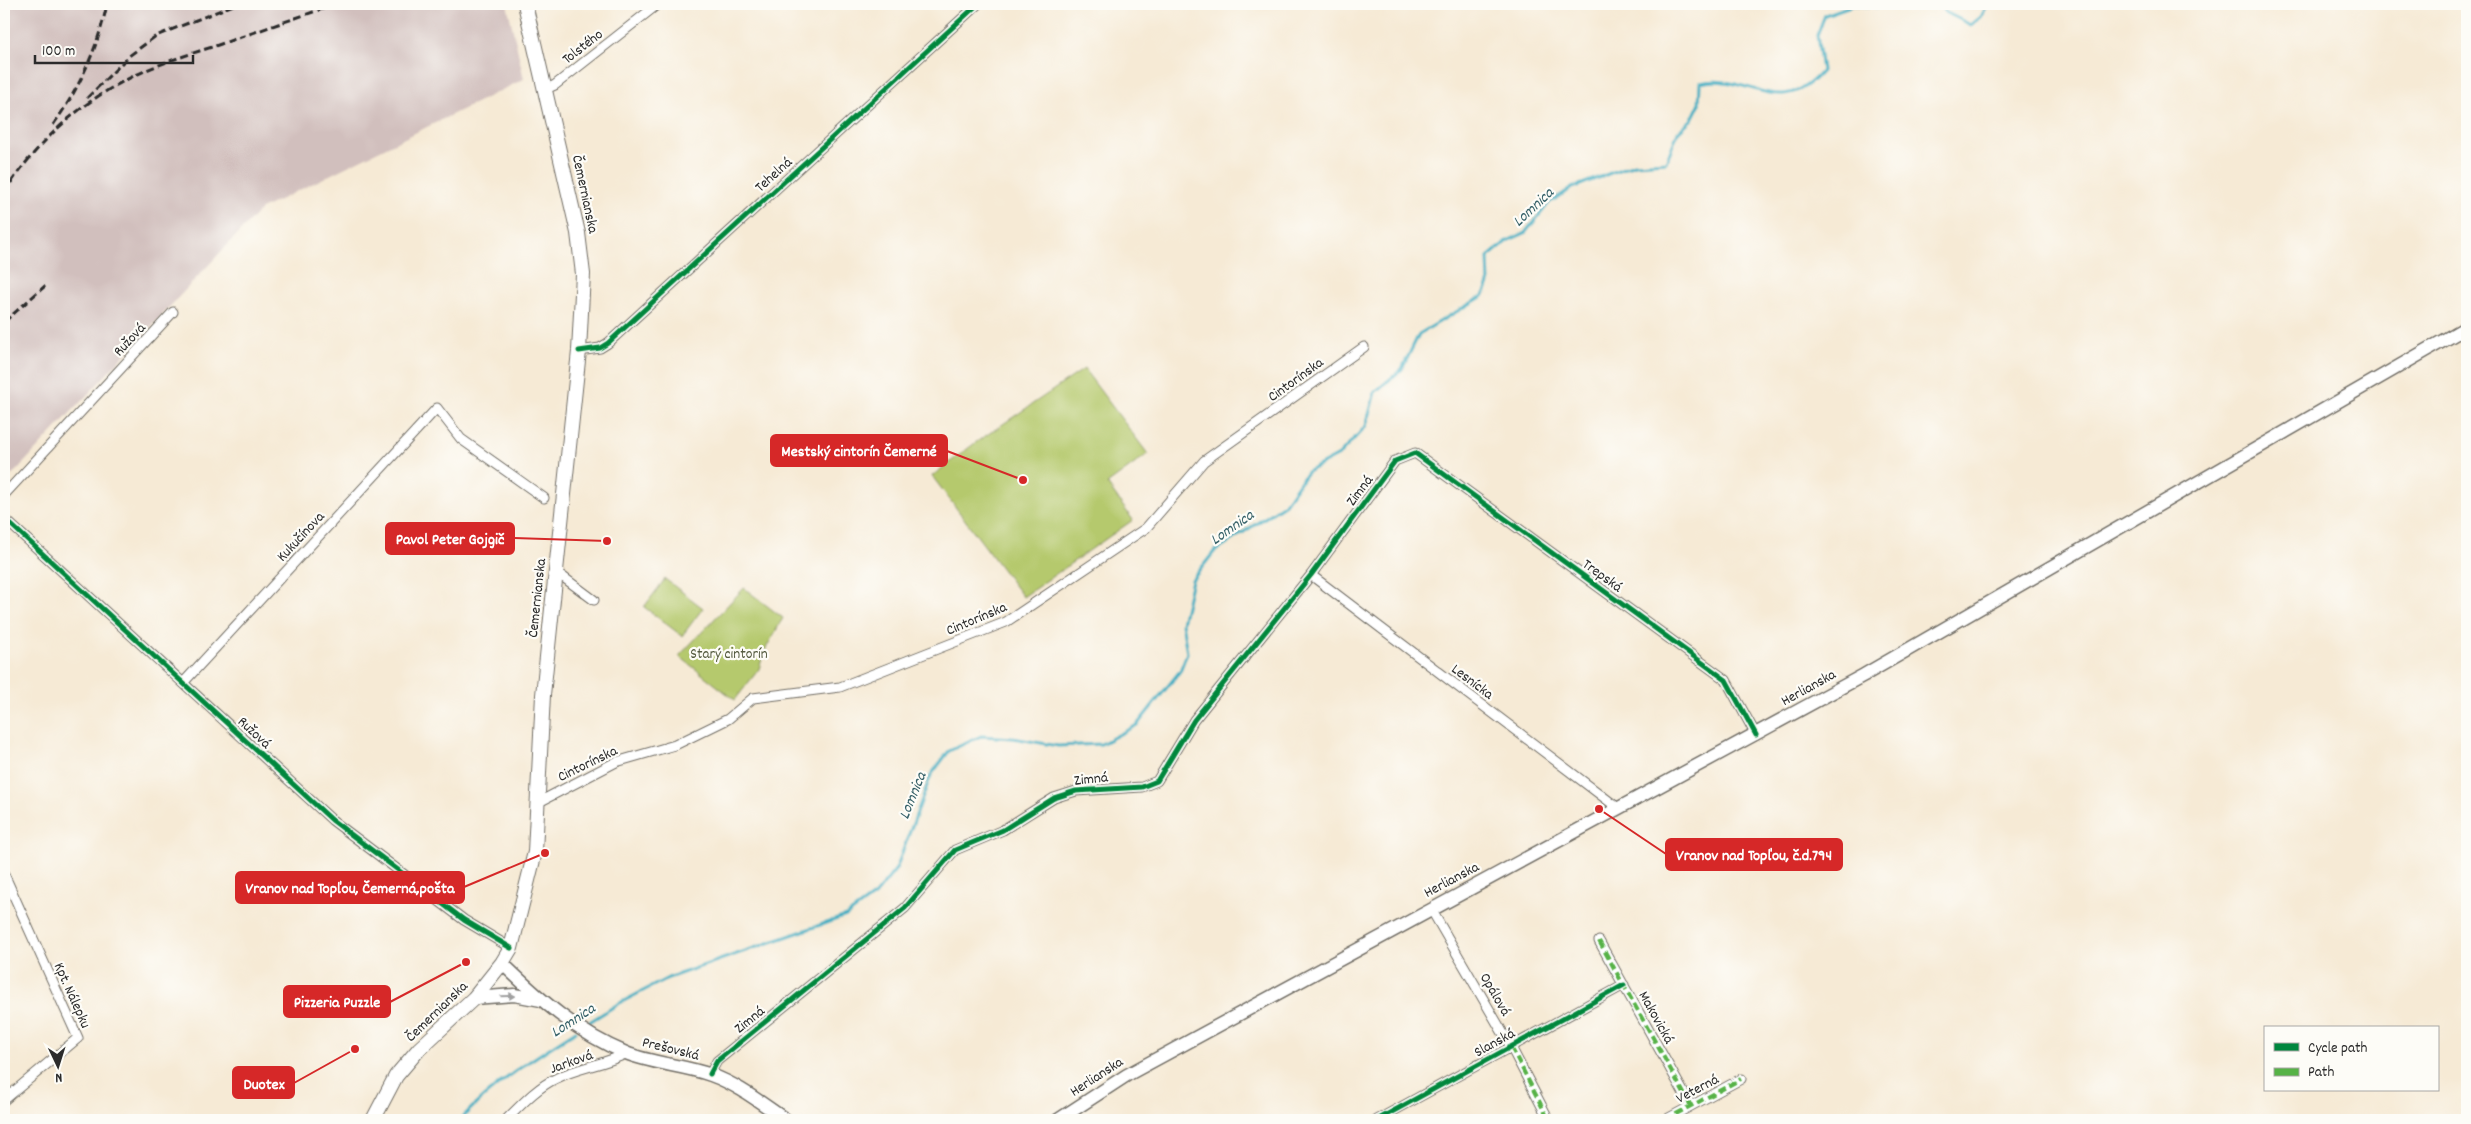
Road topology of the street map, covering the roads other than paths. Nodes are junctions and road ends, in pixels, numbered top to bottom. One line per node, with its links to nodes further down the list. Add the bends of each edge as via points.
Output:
1 (525, 4): 4 (main road, Čemernianska)
2 (658, 4): 4 (street, Tolstého)
3 (978, 4): 8 (street, Tehelná, via 608,343 591,351)
4 (546, 89): 8 (main road, Čemernianska, via 581,250 583,284)
5 (173, 312): 10 (street, Ružová)
6 (2467, 327): 17 (main road, Herlianska)
7 (1364, 347): 18 (street, Cintorínska, via 1204,461 1146,528 1006,622 840,687 753,698 728,719 675,745 616,762)
8 (579, 352): 13 (main road, Čemernianska)
9 (1415, 453): 14 (street, Zimná, via 1395,461); 17 (street, Trepská, via 1726,680)
10 (4, 494)
11 (544, 498): 16 (street, Kukučínova, via 461,439 437,408)
12 (4, 511): 16 (street, Ružová, via 6,520)
13 (555, 571): 15 (street); 18 (main road, Čemernianska, via 543,695)
14 (1311, 575): 19 (street, Lesnícka); 30 (street, Zimná, via 1194,720 1157,781 1142,787 1076,791 1054,798 1003,830 955,850 905,908 717,1061)
15 (594, 600)
16 (183, 683): 23 (street, Ružová, via 332,820 464,920)
17 (1756, 734): 19 (main road, Herlianska)
18 (539, 802): 23 (main road, Čemernianska, via 535,852)
19 (1618, 808): 21 (main road, Herlianska)
20 (4, 874): 32 (street, Kpt. Nálepku, via 78,1038)
21 (1431, 909): 28 (street, Opálová); 37 (main road, Herlianska, via 1127,1075)
22 (1599, 941): 25 (street, Makovická)
23 (511, 948): 24 (main road, Čemernianska)
24 (502, 963): 26 (main road, Čemernianska); 27 (main road, Prešovská)
25 (1624, 985): 28 (street, Slanská); 33 (street, Makovická)
26 (474, 998): 27 (main road, one-way to 27, via 514,996); 34 (main road, Čemernianska, via 419,1049 396,1076)
27 (541, 1000): 29 (main road, Prešovská, via 566,1019)
28 (1511, 1047): 38 (street, Slanská); 39 (street, Opálová)
29 (627, 1053): 30 (main road, Prešovská); 35 (street, Jarková, via 610,1062 555,1078 527,1098)
30 (710, 1074): 36 (main road, Prešovská, via 748,1093)
31 (1741, 1080): 33 (street, Veterná)
32 (4, 1100)
33 (1691, 1106): 40 (street, Veterná)
34 (373, 1120)
35 (506, 1120)
36 (786, 1120)
37 (1058, 1120)
38 (1377, 1120)
39 (1549, 1120)
40 (1665, 1120)

